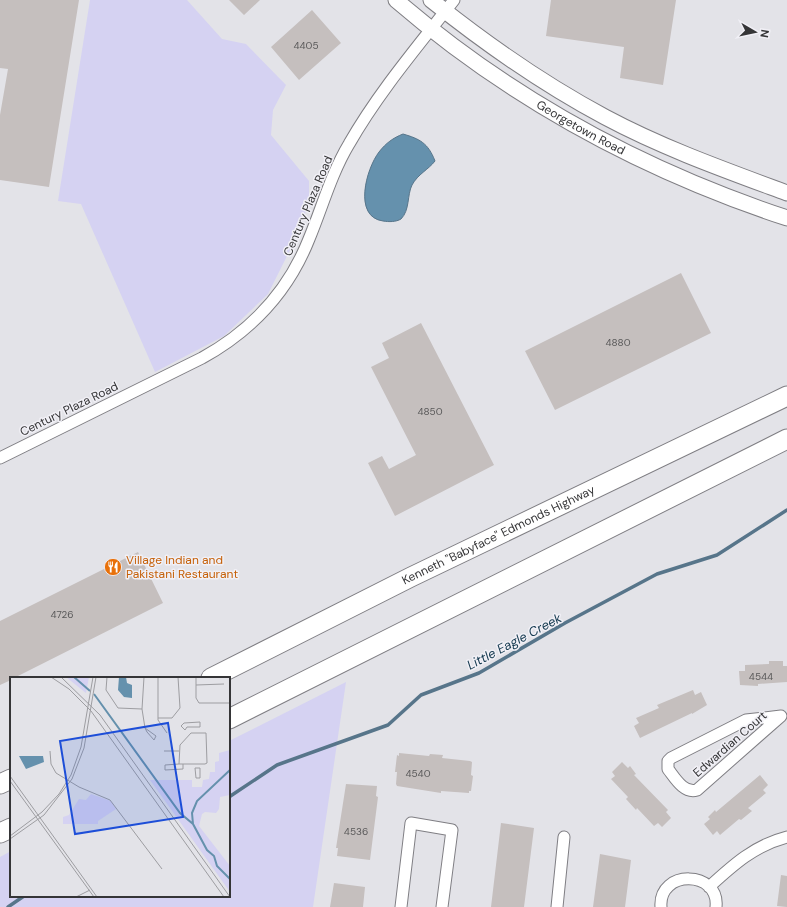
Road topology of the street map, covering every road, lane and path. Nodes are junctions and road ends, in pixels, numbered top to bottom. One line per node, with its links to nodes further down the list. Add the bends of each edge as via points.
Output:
1 (396, 0): 4 (main road, Georgetown Road)
2 (432, 0): 3 (main road, Georgetown Road)
3 (450, 6): 4 (street, Century Plaza Road); 5 (main road, Georgetown Road, via 511,60 606,118 707,164)
4 (431, 30): 6 (main road, Georgetown Road, via 515,90 591,135 686,181); 9 (street, Century Plaza Road, via 349,143 337,166 296,268 280,292 254,322 217,350)
5 (787, 193)
6 (787, 218)
7 (787, 396): 10 (highway, Kenneth "Babyface" Edmonds Highway, via 411,577)
8 (787, 439): 12 (highway)
9 (0, 458)
10 (213, 677)
11 (784, 716): 11 (street, Edwardian Court, via 697,790 685,789 668,769 668,761 671,758 744,720)
12 (230, 718)
13 (10, 779): 14 (highway)
14 (0, 784)
15 (10, 828): 16 (highway)
16 (0, 833)
17 (787, 836): 19 (street, via 763,845 745,856)
18 (564, 837): 23 (street)
19 (710, 887): 20 (street, via 694,878 680,879 668,886); 24 (street)
20 (659, 906)
21 (401, 907): 22 (street, via 411,823 452,830)
22 (442, 907)
23 (557, 907)
24 (716, 907)

